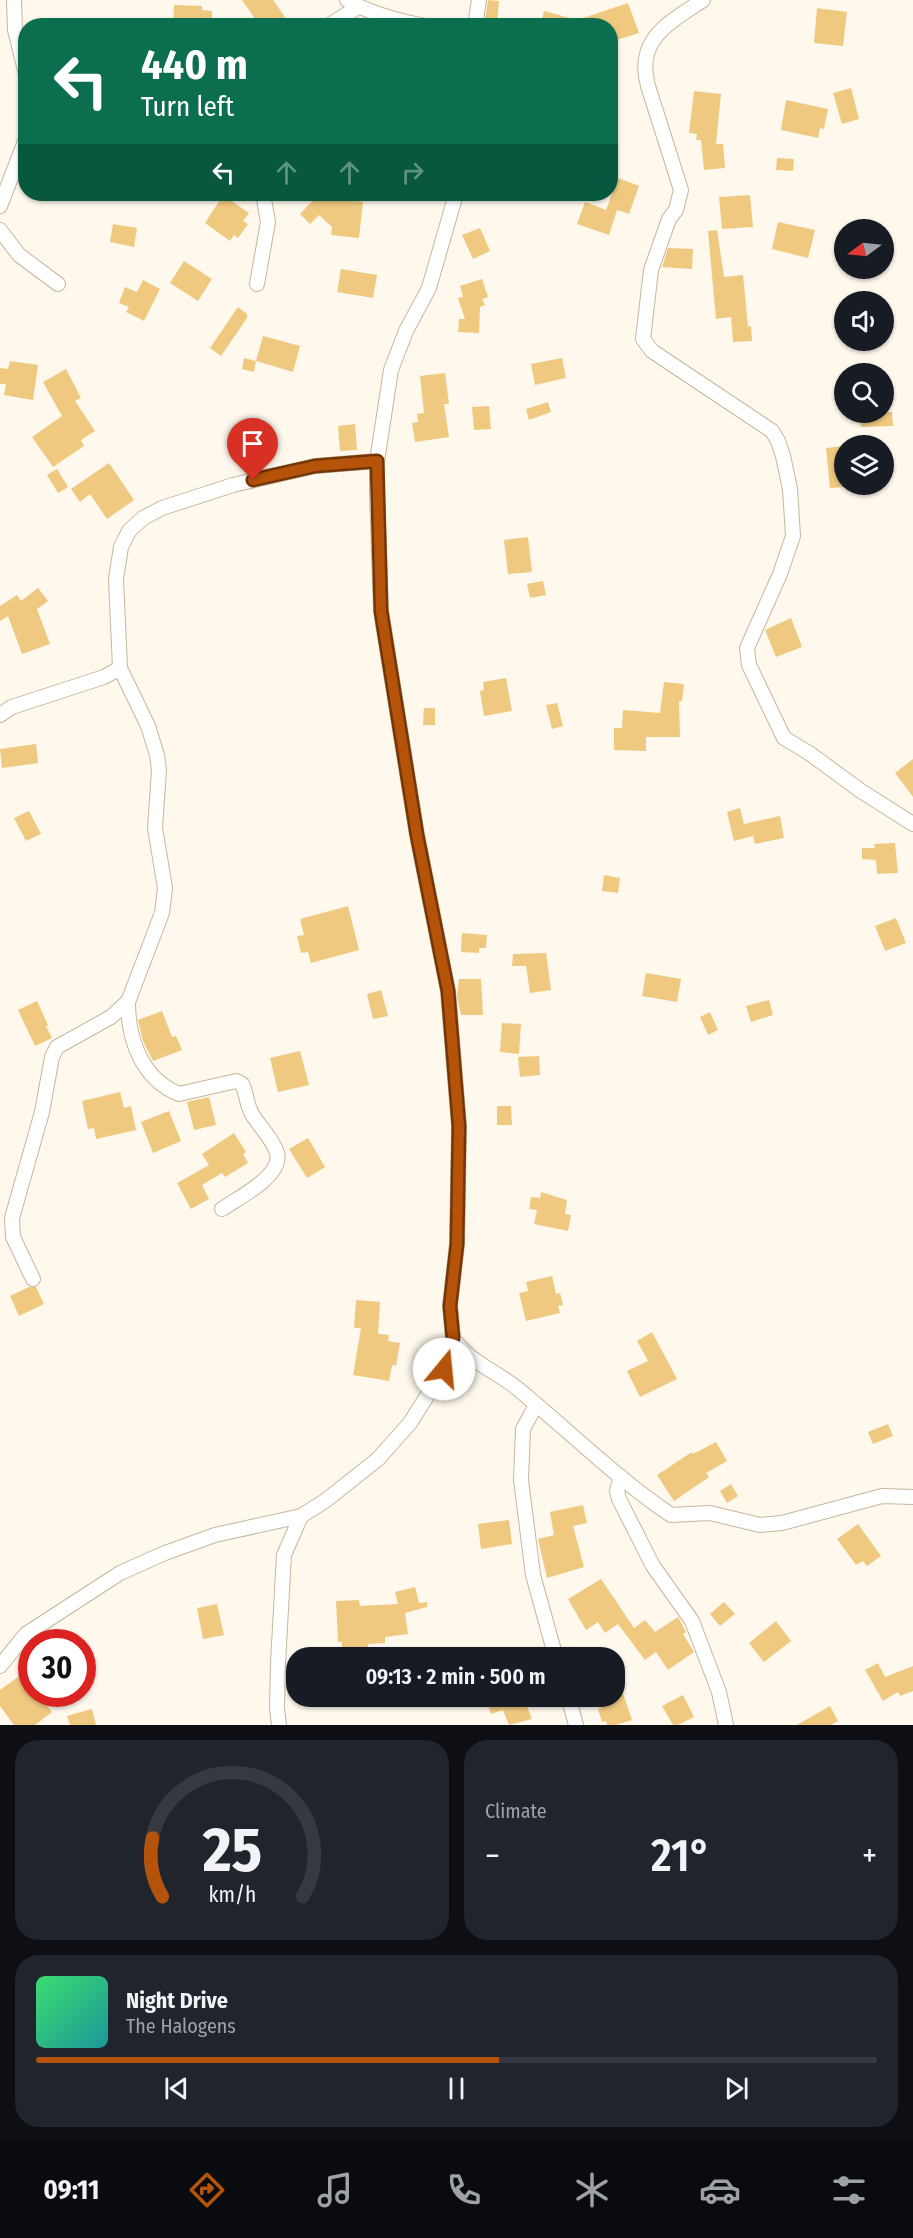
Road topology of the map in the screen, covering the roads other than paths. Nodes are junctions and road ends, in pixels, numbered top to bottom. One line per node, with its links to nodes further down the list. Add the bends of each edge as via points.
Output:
1 (14, 0): 8 (street)
2 (479, 0): 7 (street)
3 (703, 0): 19 (street, via 655,37 644,59 644,72 681,190 651,270 643,339 652,351 772,431 778,441 790,489 793,536 747,648 748,665 784,738)
4 (353, 3): 5 (street); 6 (street)
5 (337, 18)
6 (374, 18)
7 (476, 18)
8 (18, 42)
9 (18, 160): 12 (street)
10 (264, 201): 15 (street, via 268,222)
11 (454, 201): 16 (street, via 429,288 391,370)
12 (0, 206)
13 (0, 230): 14 (street, via 19,255)
14 (58, 284)
15 (256, 284)
16 (377, 461): 17 (street, via 315,466 232,484 143,518 129,531 121,547 117,579); 23 (street, via 381,611 448,991 459,1126 457,1244 450,1306)
17 (120, 668): 18 (street, via 12,707); 20 (street, via 157,754 155,828 165,888 162,913)
18 (0, 715)
19 (913, 824)
20 (128, 1001): 21 (street, via 128,1017 139,1057 154,1078 179,1094 236,1081 242,1084 246,1103 277,1152 274,1171); 22 (street, via 111,1017 57,1047 52,1057 42,1112 12,1218 13,1237)
21 (222, 1209)
22 (33, 1279)
23 (453, 1338): 24 (street, via 468,1357); 27 (street, via 444,1369 410,1423 378,1459)
24 (536, 1405): 25 (street); 28 (street, via 523,1429 521,1480 533,1575)
25 (621, 1477): 26 (street, via 671,1515 710,1513 760,1525 782,1523 882,1496); 33 (street, via 619,1499 653,1566 692,1621 719,1692)
26 (913, 1497)
27 (301, 1516): 29 (street, via 215,1535 120,1573 26,1634); 31 (street, via 285,1555 278,1642)
28 (553, 1647)
29 (0, 1666)
30 (571, 1707): 32 (street)
31 (279, 1725)
32 (576, 1725)
33 (726, 1725)

